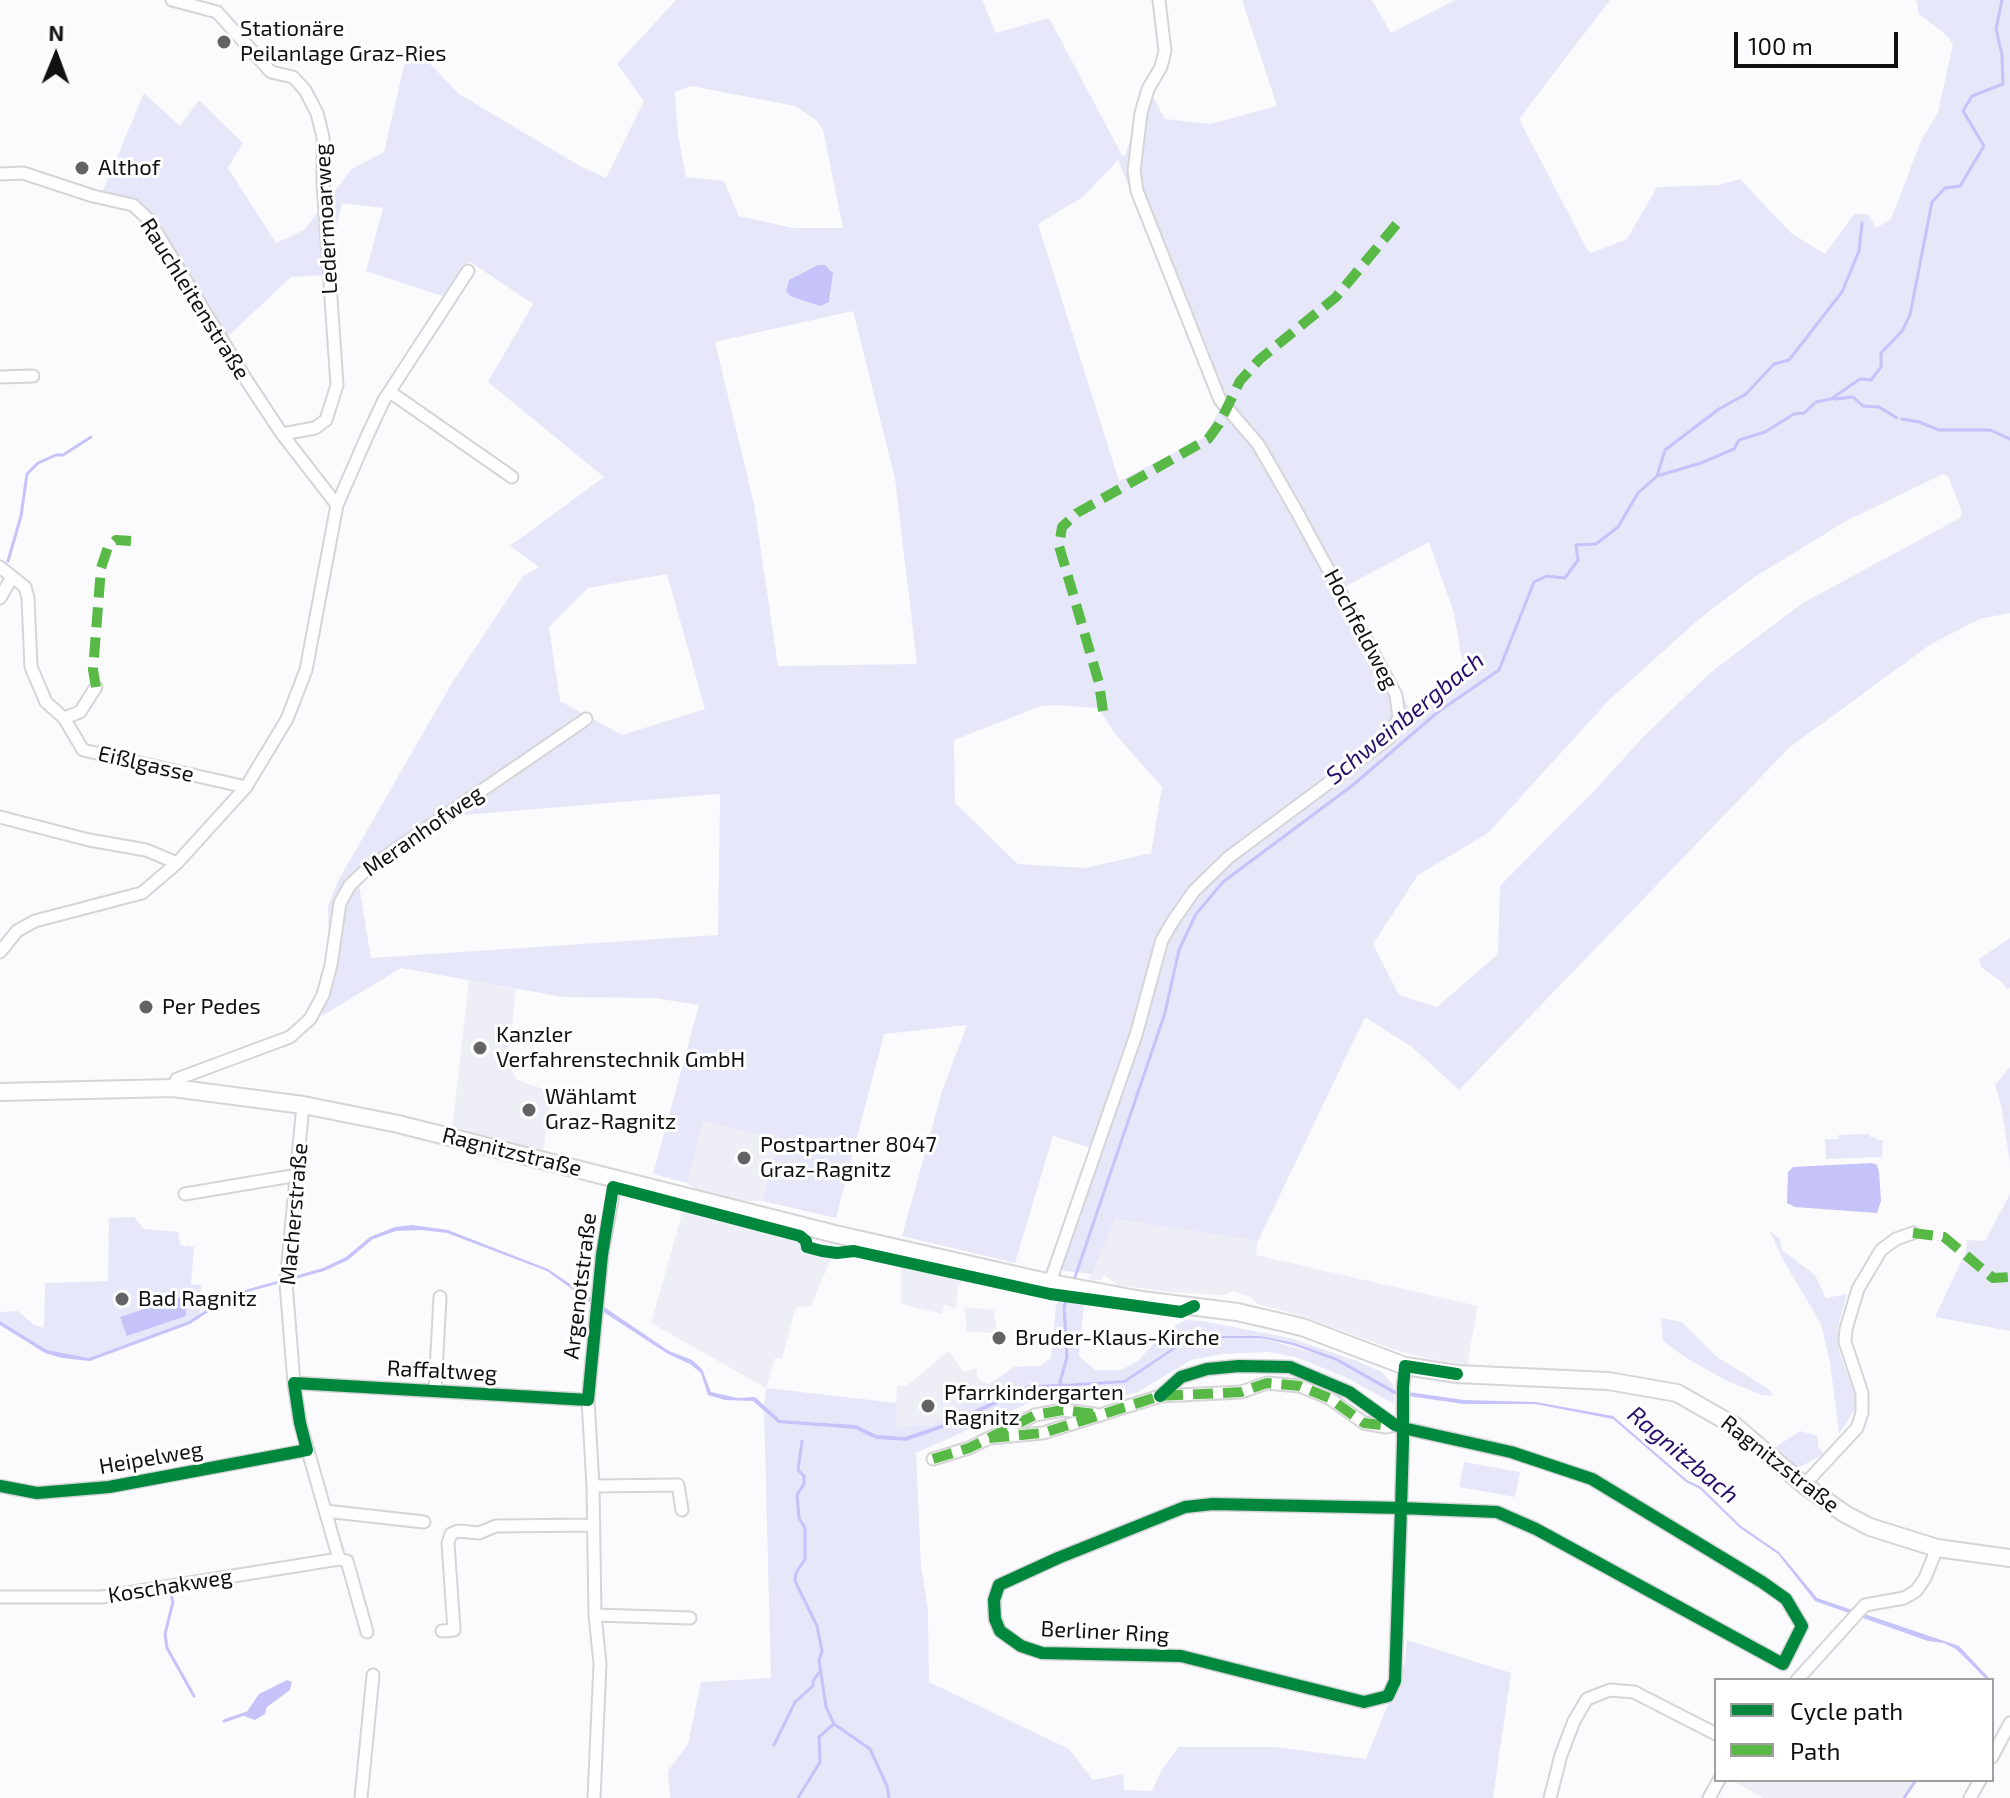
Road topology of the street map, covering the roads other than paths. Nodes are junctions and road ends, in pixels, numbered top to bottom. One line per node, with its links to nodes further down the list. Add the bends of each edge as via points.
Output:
1 (172, 0): 8 (street, Ledermoarweg, via 217,12 271,72 293,77 317,113 323,137 337,385 326,420 315,428)
2 (1159, 0): 28 (street, Hochfeldweg, via 1165,51 1141,113 1134,159 1137,191 1220,400 1258,444 1297,512 1396,695 1399,717 1389,738 1229,857 1173,921 1162,940)
3 (0, 174): 8 (street, Rauchleitenstraße, via 23,173 133,205 149,220)
4 (468, 271): 7 (street)
5 (33, 376): 6 (street)
6 (0, 377)
7 (390, 392): 9 (street); 10 (street)
8 (282, 434): 10 (street, Rauchleitenstraße)
9 (512, 477)
10 (337, 505): 17 (street, via 306,670 287,719)
11 (0, 567): 12 (street, Eißlgasse)
12 (12, 577): 13 (street); 15 (street, Eißlgasse, via 25,587 28,598 31,667 46,702)
13 (0, 598)
14 (96, 687): 15 (street, via 80,712)
15 (64, 718): 17 (street, Eißlgasse, via 83,750)
16 (586, 719): 21 (street, Meranhofweg, via 350,885 340,903 323,995 310,1019 290,1037 177,1079)
17 (246, 787): 19 (street)
18 (0, 817): 19 (street, via 146,850)
19 (177, 863): 20 (street, via 142,893 35,921 17,931)
20 (0, 952)
21 (173, 1088): 22 (main road, Ragnitzstraße); 23 (main road, Ragnitzstraße)
22 (0, 1092)
23 (303, 1105): 24 (street, Macherstraße); 25 (main road, Ragnitzstraße)
24 (298, 1175): 26 (street); 31 (street, Macherstraße, via 286,1283)
25 (616, 1178): 28 (main road, Ragnitzstraße); 34 (street, Argenotstraße, via 602,1255)
26 (185, 1194)
27 (1913, 1233): 40 (street, via 1881,1250 1858,1289 1845,1342 1862,1393 1862,1413 1857,1428)
28 (1056, 1284): 30 (main road, Ragnitzstraße, via 1302,1327)
29 (440, 1297): 32 (street, Raffaltweg)
30 (1405, 1366): 36 (street, Berliner Ring); 40 (main road, Ragnitzstraße, via 1457,1374 1608,1381 1677,1393 1735,1426)
31 (294, 1383): 32 (street, Raffaltweg); 38 (street, Macherstraße)
32 (435, 1390): 34 (street, Raffaltweg)
33 (1160, 1396): 35 (street, Berliner Ring); 36 (street, Berliner Ring, via 1241,1392 1267,1383 1300,1386 1329,1398 1364,1423); 36 (street, Berliner Ring, via 1181,1377 1207,1369 1290,1367 1349,1392)
34 (588, 1400): 42 (street, Argenotstraße)
35 (1099, 1415): 37 (street, Berliner Ring, via 1043,1433); 37 (street, Berliner Ring, via 1063,1410 1035,1415)
36 (1399, 1427): 43 (street, Berliner Ring); 43 (street, Berliner Ring, via 1511,1452 1592,1479 1762,1582 1786,1599 1802,1626 1783,1664 1497,1512)
37 (989, 1438): 39 (street, Berliner Ring)
38 (307, 1450): 41 (street, Heipelweg, via 111,1487 37,1493); 45 (street, Macherstraße)
39 (933, 1459)
40 (1804, 1485): 48 (main road, Ragnitzstraße, via 1870,1527)
41 (0, 1486)
42 (593, 1486): 44 (street, via 678,1485); 47 (street, Argenotstraße)
43 (1401, 1508): 43 (street, Berliner Ring, via 1395,1681 1388,1696 1364,1702 1181,1656 1042,1653 1012,1640 995,1619 999,1585 1185,1507)
44 (682, 1510)
45 (325, 1511): 46 (street); 50 (street, Macherstraße)
46 (424, 1522)
47 (593, 1525): 52 (street, Argenotstraße); 54 (street, via 496,1526 451,1534 454,1630)
48 (1937, 1548): 49 (main road, Ragnitzstraße); 57 (street, via 1916,1591 1865,1605)
49 (2010, 1558)
50 (339, 1559): 51 (street, Koschakweg, via 102,1597); 55 (street, Macherstraße, via 347,1561)
51 (0, 1597)
52 (595, 1615): 53 (street); 62 (street, Argenotstraße, via 600,1664)
53 (690, 1618)
54 (442, 1631)
55 (367, 1632)
56 (373, 1675): 61 (street)
57 (1799, 1678)
58 (2010, 1723): 60 (street)
59 (1714, 1733): 63 (street, via 1634,1692 1610,1690 1587,1699 1561,1755)
60 (1994, 1753)
61 (361, 1798)
62 (594, 1798)
63 (1550, 1798)

